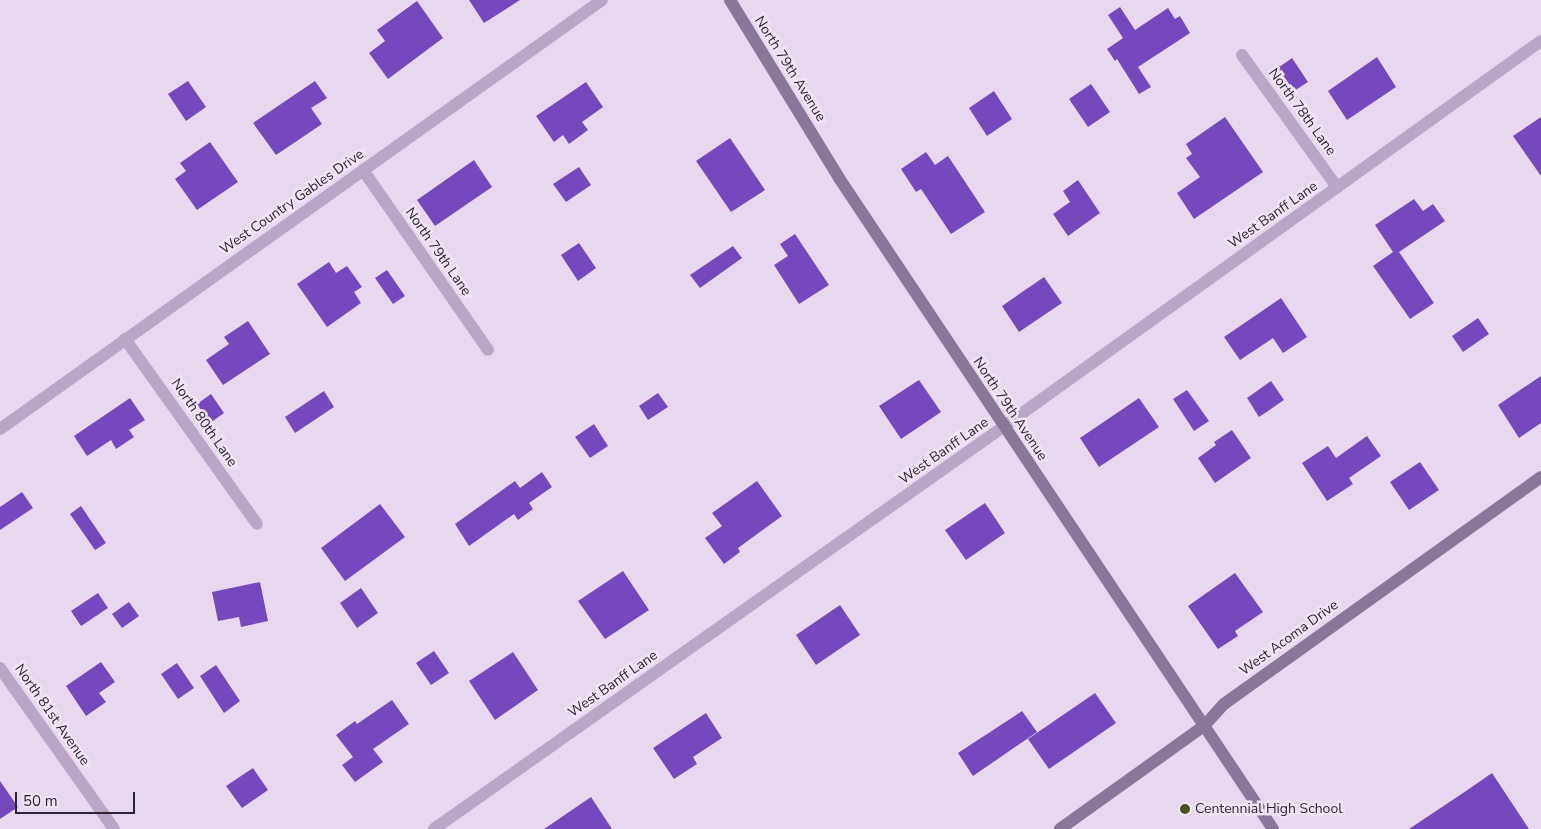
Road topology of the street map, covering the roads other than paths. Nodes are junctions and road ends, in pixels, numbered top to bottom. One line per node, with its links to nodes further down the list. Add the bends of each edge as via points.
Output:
1 (602, 0): 5 (street, West Country Gables Drive)
2 (730, 0): 9 (street, North 79th Avenue, via 839,178)
3 (1541, 41): 6 (street, West Banff Lane)
4 (1242, 55): 6 (street, North 78th Lane)
5 (363, 170): 7 (street, West Country Gables Drive); 8 (street, North 79th Lane)
6 (1337, 187): 9 (street, West Banff Lane)
7 (125, 339): 10 (street, West Country Gables Drive); 12 (street, North 80th Lane)
8 (488, 350)
9 (1003, 427): 14 (street, North 79th Avenue); 16 (street, West Banff Lane)
10 (0, 428)
11 (1541, 476): 14 (street, West Acoma Drive, via 1224,704)
12 (257, 524)
13 (0, 668): 15 (street, North 81st Avenue)
14 (1204, 726): 17 (street, West Acoma Drive); 18 (street, North 79th Avenue)
15 (114, 829)
16 (434, 829)
17 (1060, 829)
18 (1273, 829)

